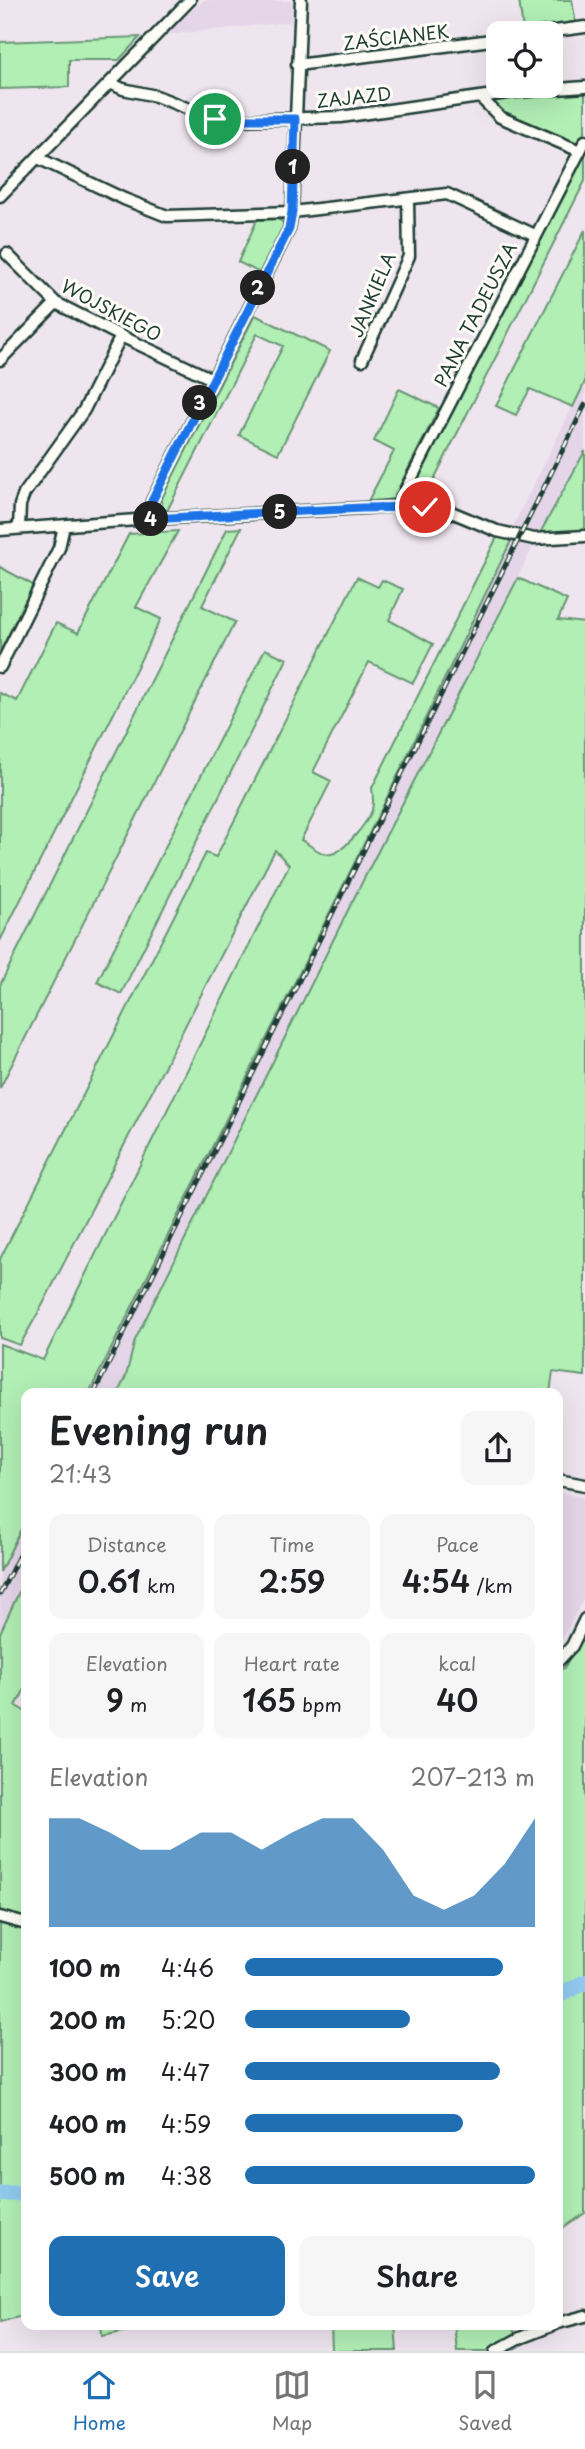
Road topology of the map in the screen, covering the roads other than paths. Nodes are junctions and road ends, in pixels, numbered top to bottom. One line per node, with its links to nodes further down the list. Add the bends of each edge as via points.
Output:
1 (190, 0): 7 (street)
2 (301, 0): 6 (street)
3 (585, 27): 4 (street)
4 (563, 30)
5 (486, 42): 6 (street, ZAŚCIANEK)
6 (297, 65): 10 (street)
7 (110, 83): 10 (street, ZAJAZD, via 215,119); 12 (street)
8 (585, 87): 9 (street, ZAJAZD)
9 (480, 97): 10 (street, ZAJAZD); 11 (street, via 500,117)
10 (295, 119): 15 (street)
11 (583, 146): 16 (street, PANA TADEUSZA)
12 (38, 158): 13 (street); 15 (street, via 167,216)
13 (0, 196)
14 (408, 200): 15 (street); 16 (street, via 447,194); 21 (street, JANKIELA, via 409,256)
15 (292, 212): 22 (street, via 289,229)
16 (535, 235): 23 (street, PANA TADEUSZA, via 406,489)
17 (7, 254): 18 (street, WOJSKIEGO)
18 (56, 303): 19 (street, WOJSKIEGO); 20 (street)
19 (121, 336): 22 (street, WOJSKIEGO); 26 (street, via 84,410 24,494)
20 (0, 360)
21 (362, 360)
22 (212, 379): 24 (street, via 152,501)
23 (402, 506): 24 (street); 28 (street, via 444,509 497,531 534,540)
24 (150, 519): 25 (street)
25 (64, 526): 26 (street); 29 (street, via 60,548)
26 (19, 528): 27 (street)
27 (0, 530)
28 (585, 536)
29 (0, 667)
30 (563, 1481): 31 (street)
31 (585, 1485)
32 (585, 1619): 33 (street)
33 (563, 1656)
34 (0, 1917): 35 (street)
35 (21, 1923)
36 (585, 2316): 37 (street)
37 (563, 2322)
38 (541, 2330): 39 (street)
39 (496, 2351)

